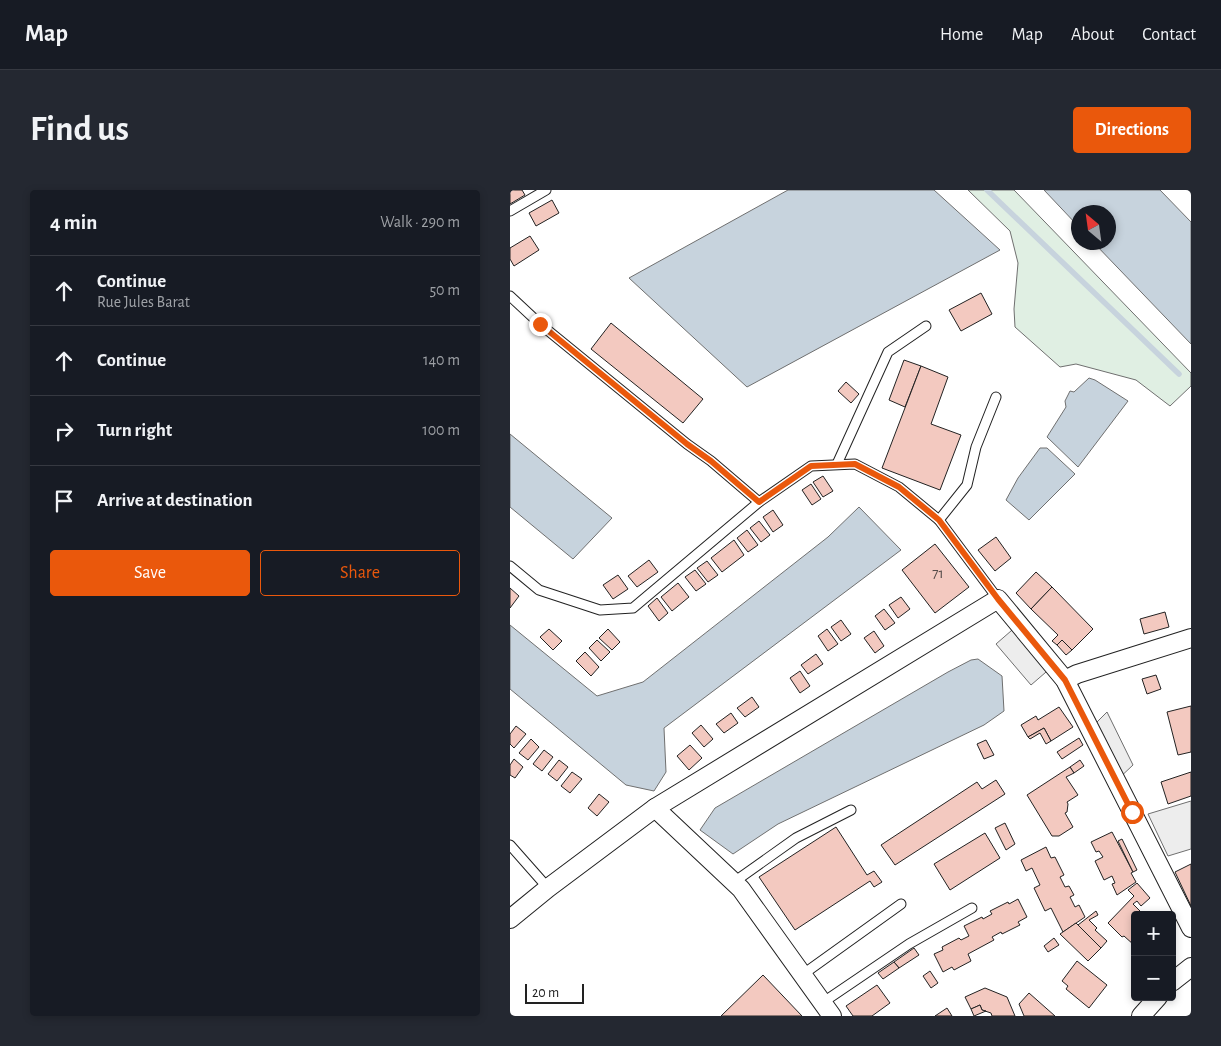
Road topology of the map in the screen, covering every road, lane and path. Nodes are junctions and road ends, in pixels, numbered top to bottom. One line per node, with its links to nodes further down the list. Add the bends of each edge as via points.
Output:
1 (546, 190): 2 (lane)
2 (510, 211)
3 (510, 296): 7 (lane)
4 (926, 326): 6 (lane, via 888,352)
5 (996, 397): 8 (lane, via 976,447 967,485)
6 (836, 464): 7 (lane, via 811,466); 8 (lane, via 855,464 892,483)
7 (759, 502): 9 (lane, via 633,608 600,610 539,590)
8 (939, 520): 10 (lane)
9 (510, 566)
10 (998, 599): 12 (street); 13 (street)
11 (1191, 638): 12 (street)
12 (1065, 680): 21 (street)
13 (655, 808): 16 (street); 17 (street)
14 (851, 810): 16 (lane, via 796,838)
15 (510, 844): 17 (lane)
16 (734, 882): 23 (street)
17 (548, 888): 20 (street)
18 (901, 904): 23 (lane)
19 (972, 908): 26 (lane, via 909,944)
20 (510, 919)
21 (1191, 928)
22 (1191, 967): 24 (street)
23 (802, 975): 26 (street)
24 (1176, 979)
25 (1154, 1001): 27 (street)
26 (827, 1009)
27 (1141, 1016)

